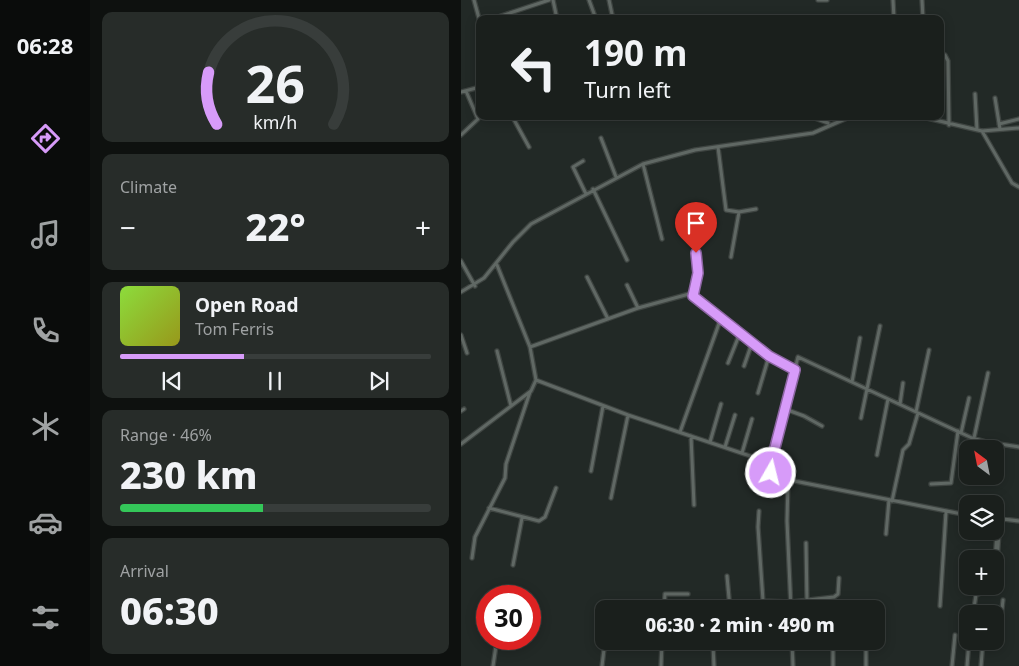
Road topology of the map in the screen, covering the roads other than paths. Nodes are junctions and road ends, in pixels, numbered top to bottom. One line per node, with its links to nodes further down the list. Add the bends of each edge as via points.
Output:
1 (474, 0): 10 (street)
2 (549, 0): 11 (street)
3 (553, 0): 12 (street)
4 (589, 0): 13 (street)
5 (609, 0): 14 (street)
6 (818, 0): 7 (street)
7 (827, 0)
8 (893, 0): 15 (street)
9 (922, 0): 16 (street)
10 (478, 15)
11 (504, 15)
12 (556, 15)
13 (595, 15)
14 (612, 15)
15 (894, 15)
16 (923, 15)
17 (944, 56): 33 (street, via 948,61)
18 (476, 88): 19 (street)
19 (466, 91): 20 (street); 23 (street)
20 (461, 92)
21 (975, 94): 36 (street)
22 (995, 98): 32 (street)
23 (476, 114)
24 (1019, 119): 32 (street)
25 (477, 120): 38 (street)
26 (514, 120): 40 (street)
27 (820, 120): 31 (street)
28 (845, 120): 30 (street)
29 (932, 120): 33 (street)
30 (841, 122): 41 (street, via 813,133)
31 (828, 123)
32 (999, 124): 35 (street)
33 (949, 125): 36 (street)
34 (1019, 128): 35 (street)
35 (1000, 129): 37 (street)
36 (977, 130): 37 (street)
37 (982, 131): 45 (street, via 1012,183)
38 (461, 134)
39 (601, 138): 44 (street)
40 (529, 147)
41 (718, 147): 43 (street); 49 (street, via 727,210)
42 (583, 162): 47 (street, via 573,167)
43 (643, 164): 44 (street); 51 (street)
44 (616, 177): 46 (street)
45 (1019, 187)
46 (593, 189): 47 (street); 53 (street)
47 (586, 194): 55 (street, via 531,224)
48 (756, 209): 49 (street)
49 (739, 212): 52 (street)
50 (691, 221): 60 (street, via 698,268)
51 (662, 239)
52 (731, 257)
53 (627, 260)
54 (461, 261): 58 (street)
55 (497, 265): 58 (street); 69 (street)
56 (587, 277): 63 (street)
57 (627, 285): 61 (street)
58 (475, 286): 59 (street)
59 (461, 292)
60 (693, 296): 61 (street, via 684,294); 62 (street)
61 (638, 308): 63 (street)
62 (721, 318): 65 (street); 97 (street)
63 (608, 319): 69 (street)
64 (880, 326): 81 (street)
65 (740, 333): 68 (street); 74 (street)
66 (461, 335): 72 (street)
67 (860, 338): 79 (street)
68 (752, 343): 73 (street); 75 (street)
69 (530, 347): 78 (street)
70 (929, 350): 91 (street)
71 (497, 351): 88 (street)
72 (467, 353)
73 (769, 356): 76 (street); 83 (street)
74 (729, 363)
75 (744, 366)
76 (795, 370): 79 (street, via 798,358); 90 (street)
77 (987, 373): 100 (street)
78 (536, 380): 82 (street); 89 (street)
79 (852, 382): 81 (street)
80 (903, 383): 87 (street)
81 (868, 390): 85 (street); 94 (street)
82 (531, 391): 88 (street); 115 (street, via 506,464 505,478)
83 (759, 393)
84 (969, 398): 98 (street)
85 (888, 399): 87 (street); 106 (street)
86 (721, 404): 101 (street)
87 (900, 404): 91 (street)
88 (511, 406): 102 (street)
89 (603, 406): 92 (street); 108 (street)
90 (785, 409): 96 (street); 107 (street)
91 (917, 412): 98 (street); 113 (street)
92 (628, 415): 97 (street); 112 (street)
93 (735, 415): 103 (street)
94 (861, 418)
95 (752, 419): 105 (street)
96 (822, 426)
97 (680, 432): 99 (street)
98 (960, 432): 100 (street); 110 (street, via 951,483)
99 (691, 436): 101 (street); 114 (street)
100 (974, 438): 104 (street)
101 (710, 442): 103 (street)
102 (461, 444)
103 (725, 447): 105 (street)
104 (1019, 447)
105 (742, 453): 107 (street)
106 (877, 454)
107 (771, 463): 109 (street, via 772,476)
108 (591, 471)
109 (787, 481): 113 (street); 132 (street)
110 (931, 484)
111 (556, 488): 119 (street, via 543,519 537,522)
112 (611, 498)
113 (890, 500): 117 (street); 122 (street)
114 (693, 505)
115 (489, 508): 119 (street); 124 (street, via 475,536)
116 (759, 512): 131 (street)
117 (946, 512): 118 (street); 137 (street)
118 (959, 514)
119 (522, 518): 125 (street)
120 (1004, 519): 121 (street)
121 (1019, 521)
122 (886, 534)
123 (806, 542): 133 (street)
124 (472, 558)
125 (513, 565)
126 (727, 576): 130 (street)
127 (839, 578): 134 (street, via 836,596)
128 (688, 594): 129 (street, via 665,594)
129 (665, 600)
130 (729, 600)
131 (762, 600)
132 (791, 600)
133 (807, 600)
134 (813, 600)
135 (1003, 600): 136 (street)
136 (1002, 605)
137 (940, 606)
138 (955, 635): 155 (street)
139 (495, 650): 148 (street)
140 (604, 650): 149 (street)
141 (662, 650): 150 (street)
142 (714, 650): 151 (street)
143 (792, 650): 152 (street)
144 (866, 650): 154 (street)
145 (968, 650): 156 (street)
146 (982, 650): 157 (street)
147 (833, 651): 153 (street)
148 (493, 666)
149 (602, 666)
150 (661, 666)
151 (714, 666)
152 (793, 666)
153 (833, 666)
154 (866, 666)
155 (952, 666)
156 (967, 666)
157 (981, 666)

